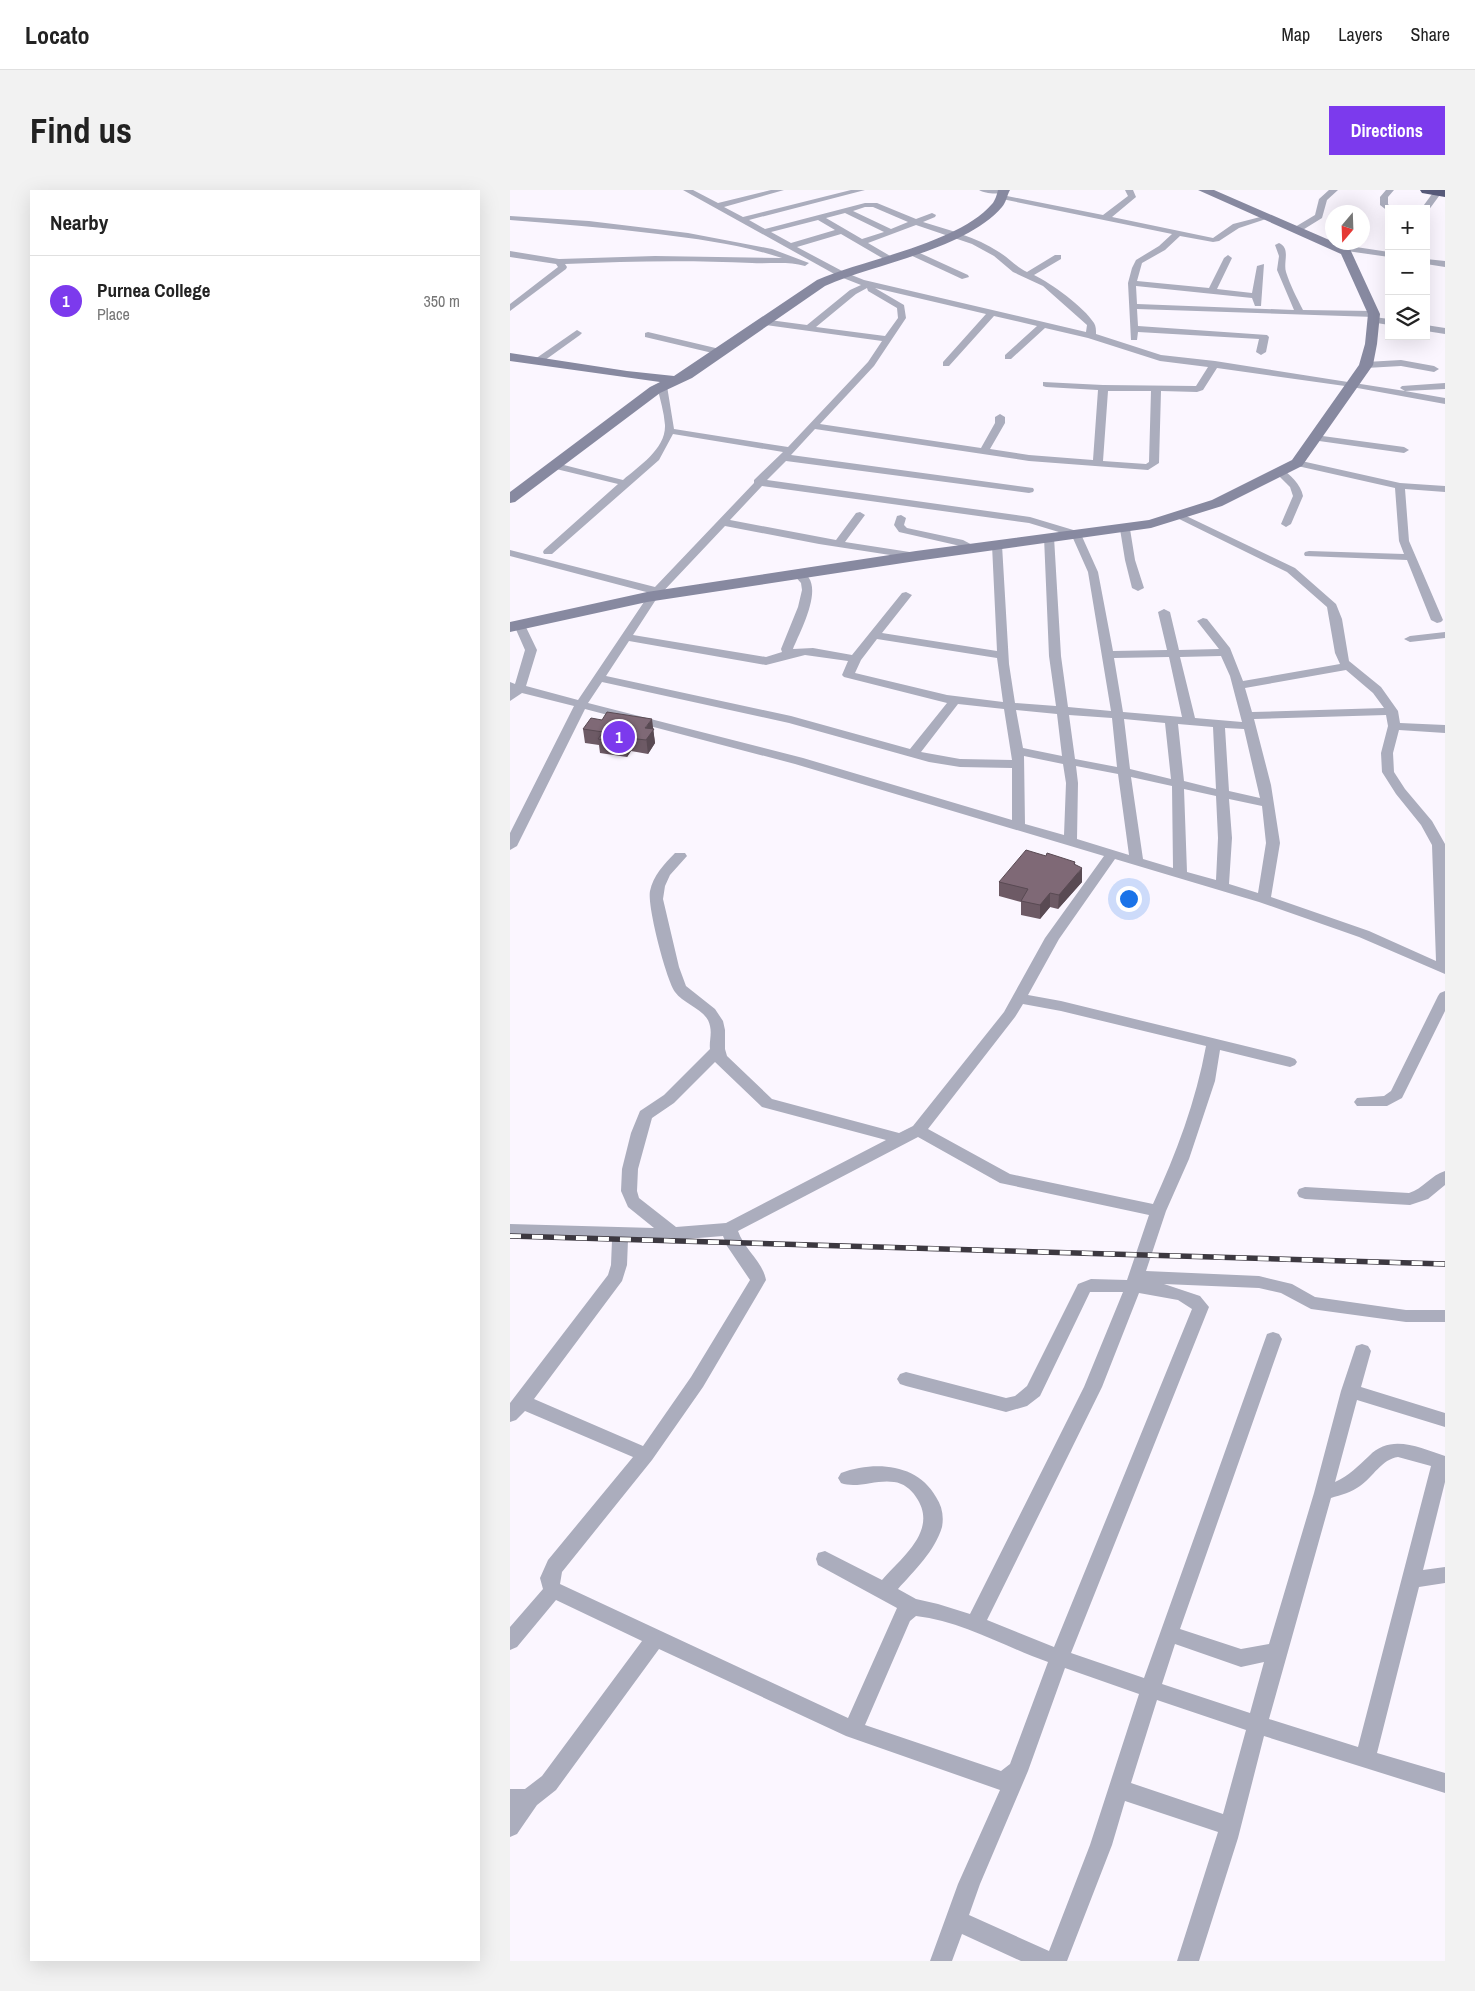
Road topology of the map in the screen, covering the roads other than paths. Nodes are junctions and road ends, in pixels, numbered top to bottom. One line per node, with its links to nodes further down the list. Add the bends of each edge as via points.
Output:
1 (687, 190): 15 (street)
2 (780, 190): 10 (street)
3 (816, 190): 13 (street)
4 (861, 190): 13 (street)
5 (983, 190): 12 (street)
6 (1129, 190): 22 (street, via 1132,197)
7 (1204, 190): 20 (street)
8 (1334, 190): 25 (street, via 1323,199 1319,216)
9 (1390, 190): 16 (street, via 1384,197)
10 (766, 191): 15 (street)
11 (1437, 192): 14 (street)
12 (1003, 193): 22 (street); 30 (street, via 998,205 971,227)
13 (829, 198): 23 (street)
14 (1428, 205)
15 (717, 206): 23 (street)
16 (1385, 206)
17 (845, 210): 19 (street); 24 (street, via 870,204); 28 (street)
18 (932, 215): 24 (street)
19 (819, 217): 26 (street); 27 (street)
20 (1268, 217): 25 (street); 29 (street, via 1236,226 1216,240)
21 (510, 218): 43 (street, via 589,223 688,235 730,242)
22 (1105, 218): 29 (street)
23 (741, 220): 27 (street)
24 (916, 222): 28 (street); 30 (street)
25 (1298, 229): 32 (street)
26 (842, 231): 31 (street); 34 (street)
27 (763, 232): 34 (street)
28 (891, 232): 31 (street)
29 (1178, 233): 51 (street, via 1139,262)
30 (952, 235): 37 (street); 49 (street, via 975,242)
31 (860, 242): 44 (street)
32 (1325, 242)
33 (1279, 245): 56 (street, via 1283,256 1281,270)
34 (790, 246): 48 (street)
35 (1342, 250): 58 (street, via 1346,252)
36 (1365, 250): 38 (street)
37 (911, 252): 44 (street); 50 (street)
38 (1385, 252)
39 (510, 254): 45 (street)
40 (1445, 256): 46 (street)
41 (1058, 257): 49 (street)
42 (1228, 258): 53 (street)
43 (797, 260): 45 (street, via 616,259); 48 (street)
44 (888, 260): 48 (street)
45 (559, 262): 55 (street, via 563,267)
46 (1442, 264)
47 (1260, 266): 53 (street, via 1257,300)
48 (838, 273): 52 (street); 61 (street)
49 (1028, 275): 68 (street, via 1046,284 1084,316 1091,326)
50 (965, 277)
51 (1132, 283): 53 (street); 54 (street)
52 (863, 284): 57 (street); 63 (street); 69 (street, via 901,307 902,318)
53 (1212, 291)
54 (1132, 306): 56 (street); 64 (street)
55 (510, 308)
56 (1299, 312): 58 (street)
57 (992, 313): 62 (street); 76 (street)
58 (1374, 317): 60 (street); 78 (street)
59 (1445, 319): 65 (street)
60 (1385, 321)
61 (762, 322): 63 (street); 71 (street)
62 (1043, 325): 68 (street); 74 (street)
63 (809, 328): 69 (street)
64 (1134, 329): 70 (street, via 1134,339); 72 (street, via 1260,336 1264,338)
65 (1442, 330)
66 (578, 334): 75 (street)
67 (648, 335): 71 (street)
68 (1092, 336): 70 (street)
69 (888, 339): 89 (street, via 871,364)
70 (1128, 348): 77 (street, via 1160,358)
71 (721, 352): 82 (street, via 687,375)
72 (1261, 352)
73 (510, 357): 75 (street)
74 (1008, 357)
75 (538, 361): 82 (street)
76 (946, 364)
77 (1215, 364): 81 (street); 85 (street, via 1200,388)
78 (1366, 365): 79 (street, via 1400,363); 81 (street)
79 (1434, 369)
80 (1046, 384): 84 (street)
81 (1352, 384): 86 (street); 91 (street)
82 (655, 385): 90 (street, via 670,418); 97 (street)
83 (1445, 386): 86 (street)
84 (1102, 388): 85 (street); 95 (street)
85 (1156, 389): 95 (street, via 1154,463 1148,466)
86 (1386, 389): 87 (street)
87 (1445, 402)
88 (1000, 417): 92 (street)
89 (812, 426): 92 (street); 94 (street)
90 (670, 431): 94 (street); 100 (street, via 654,458)
91 (1315, 438): 93 (street); 96 (street)
92 (985, 450): 95 (street, via 1029,458)
93 (1404, 450)
94 (785, 453): 99 (street); 103 (street)
95 (1098, 462)
96 (1296, 463): 98 (street); 101 (street)
97 (556, 466): 100 (street); 104 (street)
98 (1280, 472): 106 (street, via 1217,503); 109 (street, via 1295,484 1298,494)
99 (758, 482): 108 (street); 111 (street, via 1030,520)
100 (625, 483): 117 (street)
101 (1400, 486): 102 (street); 121 (street, via 1404,541)
102 (1445, 489)
103 (1029, 490)
104 (510, 499)
105 (860, 515): 114 (street)
106 (1176, 516): 110 (street); 141 (street, via 1291,570 1332,606 1341,654)
107 (901, 518): 116 (street, via 903,530)
108 (722, 522): 114 (street); 125 (street)
109 (1286, 524)
110 (1126, 529): 111 (street); 124 (street)
111 (1076, 534): 112 (street); 137 (street, via 1093,572)
112 (1049, 537): 115 (street); 148 (street, via 1055,656)
113 (510, 542): 117 (street)
114 (839, 543): 120 (street)
115 (997, 545): 116 (street); 139 (street)
116 (973, 548): 120 (street)
117 (548, 552): 123 (street)
118 (510, 553): 125 (street)
119 (1309, 554): 121 (street)
120 (916, 556): 122 (street)
121 (1410, 557): 128 (street)
122 (797, 573): 125 (street); 136 (street, via 808,588)
123 (632, 575)
124 (1138, 588)
125 (655, 594): 130 (street); 132 (street)
126 (906, 595): 133 (street)
127 (1164, 612): 138 (street)
128 (1437, 620)
129 (1203, 621): 135 (street)
130 (515, 626): 144 (street, via 531,650)
131 (1445, 635): 134 (street)
132 (626, 636): 136 (street, via 766,660 777,660); 142 (street)
133 (874, 636): 139 (street); 140 (street)
134 (1410, 639)
135 (1225, 652): 138 (street); 143 (street)
136 (788, 654): 140 (street, via 819,653)
137 (1107, 654): 138 (street); 150 (street)
138 (1174, 654): 152 (street)
139 (1003, 655): 147 (street)
140 (855, 659): 145 (street, via 848,675)
141 (1348, 666): 143 (street); 149 (street, via 1377,690)
142 (598, 678): 146 (street); 157 (street, via 791,720)
143 (1238, 686): 153 (street)
144 (513, 691): 146 (street)
145 (955, 700): 147 (street); 157 (street)
146 (580, 706): 164 (street, via 799,761); 167 (street)
147 (1010, 706): 148 (street); 158 (street)
148 (1063, 710): 150 (street); 159 (street)
149 (1392, 711): 153 (street); 155 (street)
150 (1118, 716): 151 (street); 160 (street)
151 (1171, 719): 152 (street); 161 (street)
152 (1190, 720): 154 (street)
153 (1248, 721): 154 (street); 163 (street)
154 (1219, 723): 162 (street)
155 (1394, 726): 156 (street); 166 (street, via 1386,762 1388,772)
156 (1445, 729)
157 (913, 754): 158 (street, via 960,763)
158 (1017, 758): 159 (street); 164 (street)
159 (1070, 762): 160 (street); 165 (street)
160 (1125, 772): 161 (street); 170 (street)
161 (1178, 783): 162 (street); 171 (street)
162 (1222, 793): 163 (street); 172 (street, via 1225,838)
163 (1268, 804): 173 (street, via 1273,843)
164 (1019, 827): 165 (street)
165 (1070, 843): 168 (street)
166 (1442, 844): 174 (street)
167 (510, 846)
168 (1111, 855): 170 (street); 176 (street, via 1052,938)
169 (680, 856): 178 (street, via 660,881 656,899 678,986 717,1023)
170 (1137, 862): 171 (street)
171 (1180, 875): 172 (street)
172 (1222, 887): 173 (street)
173 (1264, 899): 174 (street, via 1364,934)
174 (1444, 970)
175 (1445, 996): 180 (street, via 1397,1094 1387,1100)
176 (1018, 998): 177 (street); 181 (street, via 1010,1014)
177 (1214, 1044): 179 (street); 185 (street, via 1208,1081 1181,1159)
178 (716, 1052): 182 (street, via 767,1103); 189 (street, via 669,1099 645,1115 632,1162 628,1184 631,1199)
179 (1290, 1062)
180 (1362, 1102)
181 (918, 1130): 182 (street); 185 (street, via 1006,1179)
182 (900, 1140): 186 (street)
183 (1445, 1177): 184 (street, via 1422,1195 1410,1198)
184 (1305, 1193)
185 (1158, 1211): 190 (street)
186 (729, 1229): 189 (street); 198 (street, via 733,1242 758,1280 697,1382)
187 (510, 1230): 188 (street)
188 (620, 1234): 189 (street); 196 (street, via 620,1265 616,1277)
189 (673, 1234)
190 (1135, 1282): 191 (street, via 1259,1282 1286,1288 1312,1303 1406,1316); 194 (street, via 1084,1288 1034,1391 1027,1399 1006,1404); 208 (street, via 1093,1387); 213 (street, via 1179,1294 1197,1301 1201,1307)
191 (1445, 1316)
192 (1273, 1339): 209 (street)
193 (1362, 1351): 195 (street)
194 (906, 1379)
195 (1350, 1391): 197 (street); 201 (street)
196 (516, 1409): 198 (street)
197 (1445, 1420)
198 (646, 1455): 205 (street, via 555,1566 549,1578)
199 (1443, 1463): 201 (street, via 1406,1451 1386,1452 1377,1457 1359,1478); 204 (street)
200 (847, 1478): 206 (street, via 894,1474 906,1477 921,1486 934,1509 928,1539)
201 (1323, 1493): 212 (street)
202 (825, 1559): 206 (street)
203 (1445, 1575): 204 (street)
204 (1411, 1580): 217 (street)
205 (553, 1590): 210 (street); 211 (street)
206 (884, 1591): 207 (street)
207 (913, 1607): 208 (street); 216 (street, via 903,1615)
208 (975, 1624): 213 (street)
209 (1169, 1633): 212 (street, via 1228,1656 1241,1658); 214 (street)
210 (655, 1639): 216 (street); 221 (street, via 549,1783 536,1796)
211 (510, 1641)
212 (1277, 1651): 215 (street)
213 (1059, 1658): 214 (street); 218 (street)
214 (1151, 1690): 215 (street); 220 (street)
215 (1256, 1725): 217 (street); 222 (street)
216 (853, 1730): 218 (street, via 1002,1781)
217 (1365, 1759): 219 (street)
218 (1018, 1770): 224 (street)
219 (1445, 1783)
220 (1119, 1789): 222 (street); 227 (street, via 1102,1845)
221 (520, 1799): 223 (street)
222 (1230, 1826): 228 (street)
223 (510, 1827)
224 (956, 1920): 225 (street); 226 (street)
225 (941, 1961)
226 (1046, 1961)
227 (1056, 1961)
228 (1188, 1961)

